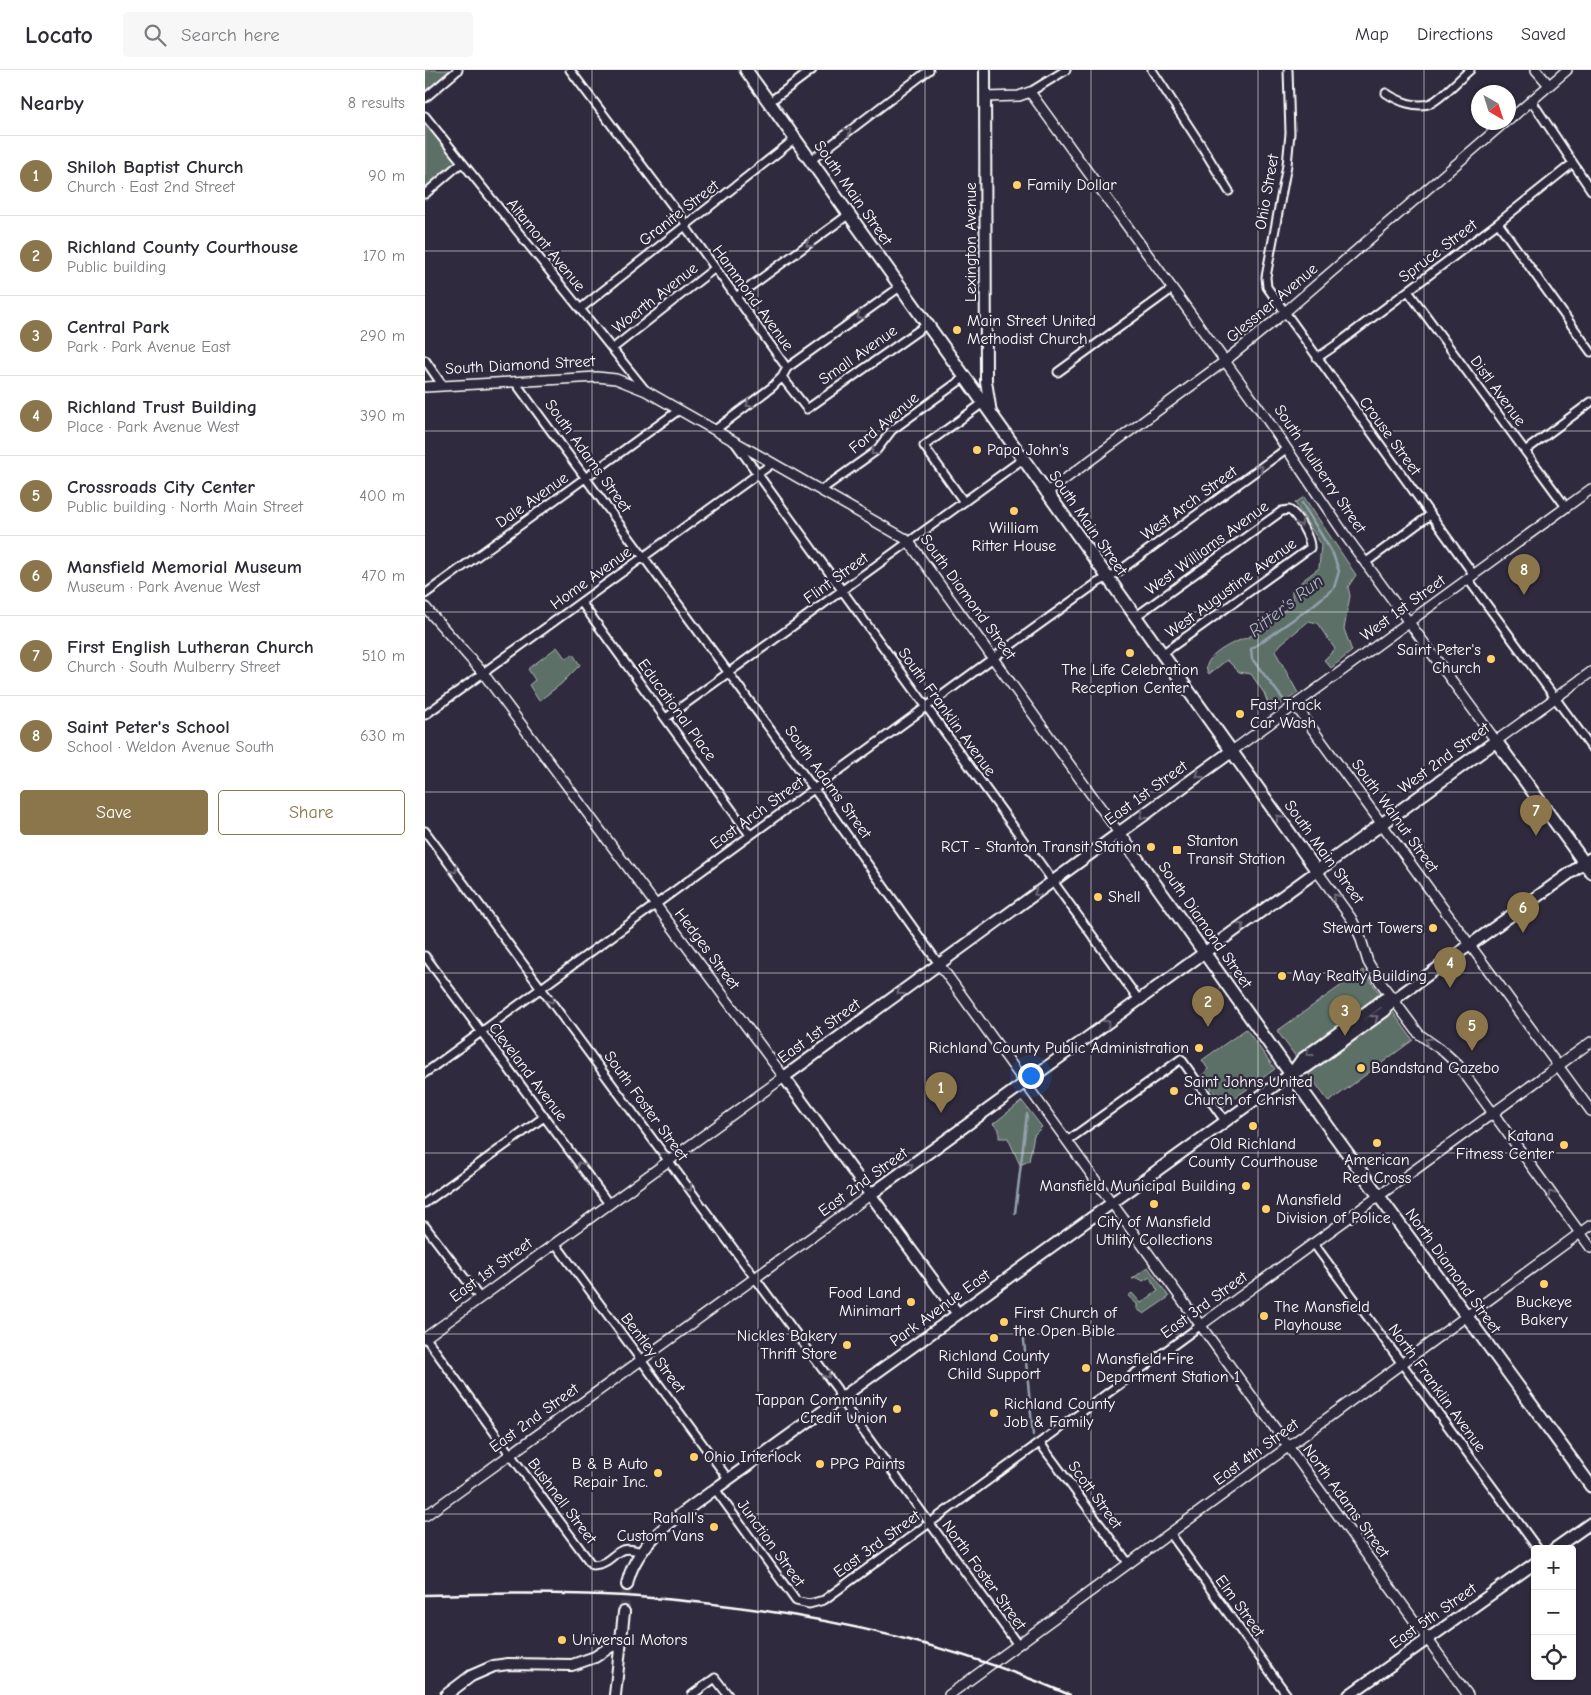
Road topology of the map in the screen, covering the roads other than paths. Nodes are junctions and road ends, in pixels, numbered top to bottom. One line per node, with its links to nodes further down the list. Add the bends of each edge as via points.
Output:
1 (458, 70): 17 (street)
2 (570, 70): 32 (street, Hammond Avenue)
3 (746, 70): 19 (highway, South Main Street)
4 (812, 70): 19 (street)
5 (929, 70): 24 (street, one-way to 5)
6 (985, 70): 16 (main road, Lexington Avenue)
7 (1066, 70): 14 (street, via 1049,76)
8 (1151, 70): 28 (street)
9 (1288, 70): 39 (street, Ohio Street, via 1288,156 1265,283)
10 (1470, 70): 15 (street, via 1431,103 1401,102)
11 (1536, 70): 13 (street)
12 (1567, 70): 13 (street)
13 (1549, 85): 18 (street)
14 (1030, 92): 16 (street, via 1019,96); 35 (street, South Mulberry Street)
15 (1387, 93)
16 (985, 97): 58 (main road, Lexington Avenue, via 987,381)
17 (425, 98)
18 (1531, 100): 20 (street); 26 (street)
19 (768, 103): 23 (highway, South Main Street)
20 (1516, 114)
21 (425, 116): 25 (street, Altamont Avenue)
22 (1496, 130): 39 (street, Glessner Avenue)
23 (795, 139): 24 (highway, South Main Street); 32 (street, Granite Street)
24 (810, 161): 30 (highway, South Main Street)
25 (462, 162): 29 (street); 38 (street, Altamont Avenue)
26 (1573, 163): 27 (street); 31 (street, Spruce Street)
27 (1591, 190)
28 (1229, 191)
29 (425, 194)
30 (848, 215): 34 (highway, South Main Street); 37 (street, one-way to 37)
31 (1498, 223): 36 (street, Spruce Street); 42 (street)
32 (686, 225): 33 (street, Hammond Avenue); 38 (street, Granite Street)
33 (715, 268): 37 (street, Hammond Avenue); 41 (street, Woerth Avenue)
34 (900, 288): 40 (highway, South Main Street); 46 (street, one-way to 46)
35 (1173, 289): 45 (street, South Mulberry Street); 47 (street)
36 (1408, 290): 43 (street, Spruce Street); 62 (street, Distl Avenue)
37 (736, 297): 46 (street, Hammond Avenue)
38 (580, 309): 41 (street, Altamont Avenue)
39 (1285, 312): 43 (street, Crouse Street); 45 (street, Glessner Avenue)
40 (926, 325): 49 (highway, South Main Street); 56 (street, Small Avenue)
41 (612, 349): 53 (street, Altamont Avenue)
42 (1591, 352)
43 (1317, 358): 72 (street, Crouse Street)
44 (425, 360): 52 (street)
45 (1225, 361): 61 (street, South Mulberry Street); 69 (street, Glessner Avenue)
46 (787, 368): 48 (street, Hammond Avenue)
47 (1058, 372)
48 (782, 377): 56 (street, Hammond Avenue); 59 (street, one-way to 59)
49 (965, 377): 54 (highway, South Main Street); 68 (street, Ford Avenue, one-way to 68, via 892,430 876,451)
50 (515, 382): 52 (street, South Diamond Street); 53 (street, South Diamond Street, via 606,377); 66 (street, South Adams Street)
51 (425, 386): 52 (street, South Diamond Street)
52 (443, 386)
53 (646, 391): 57 (street, South Diamond Street)
54 (983, 402): 58 (highway, South Main Street); 70 (street, via 924,446)
55 (1591, 402): 62 (street)
56 (807, 409)
57 (679, 410): 59 (street, South Diamond Street); 66 (street, Dale Avenue)
58 (991, 414): 63 (highway, South Main Street)
59 (715, 430): 60 (street, South Diamond Street)
60 (733, 440): 64 (street, South Diamond Street); 65 (street, South Franklin Avenue)
61 (1285, 449): 76 (street, South Mulberry Street); 78 (street, West Arch Street, one-way to 61)
62 (1525, 451): 71 (street, Distl Avenue)
63 (1023, 459): 69 (highway, South Main Street); 70 (street, Flint Street)
64 (773, 463): 65 (street, Home Avenue); 68 (street, South Diamond Street)
65 (758, 474): 75 (street, Home Avenue); 79 (street, South Franklin Avenue)
66 (586, 479): 75 (street, South Adams Street); 80 (street, Dale Avenue)
67 (1591, 489): 71 (street, West 1st Street)
68 (821, 490): 73 (street, South Diamond Street)
69 (1046, 493): 78 (highway, South Main Street)
70 (964, 502): 73 (street, Flint Street)
71 (1566, 507): 77 (street, West 1st Street)
72 (1429, 515): 76 (street); 77 (street, Crouse Street)
73 (909, 542): 79 (street, Flint Street); 86 (street, South Diamond Street)
74 (1310, 542): 83 (street, West Williams Avenue, one-way to 74, via 1282,511 1294,513); 85 (street, West Augustine Avenue, via 1310,548)
75 (643, 557): 81 (street, Home Avenue); 87 (street, South Adams Street)
76 (1365, 564): 84 (street, South Mulberry Street)
77 (1471, 577): 84 (street, West 1st Street); 90 (street, Crouse Street)
78 (1107, 578): 83 (highway, South Main Street); 86 (street, East Arch Street)
79 (842, 590): 87 (street, Flint Street); 92 (street, South Franklin Avenue)
80 (425, 594)
81 (581, 602): 89 (street, Home Avenue); 94 (street, Educational Place)
82 (425, 607): 89 (street, Hedges Street)
83 (1135, 617): 85 (highway, South Main Street)
84 (1409, 622): 91 (street, West 1st Street); 95 (street, South Mulberry Street)
85 (1162, 654): 97 (highway, South Main Street)
86 (993, 658): 92 (street, East Arch Street); 101 (street, South Diamond Street)
87 (729, 672): 94 (street, Flint Street); 98 (street, South Adams Street)
88 (1591, 672): 90 (street, West 2nd Street)
89 (483, 673): 93 (street, Home Avenue); 106 (street, Hedges Street)
90 (1555, 698): 95 (street, West 2nd Street); 96 (street, Crouse Street)
91 (1295, 705): 97 (street, West 1st Street); 99 (street, South Walnut Street)
92 (927, 707): 98 (street, East Arch Street); 105 (street, South Franklin Avenue)
93 (425, 715)
94 (666, 718): 102 (street, Educational Place)
95 (1496, 741): 99 (highway, West 2nd Street); 103 (highway, South Mulberry Street)
96 (1591, 747)
97 (1232, 751): 101 (highway, East 1st Street, one-way to 101); 104 (highway, South Main Street, one-way to 97)
98 (814, 788): 102 (street, East Arch Street); 110 (street, South Adams Street)
99 (1382, 824): 104 (highway, West 2nd Street); 107 (street, South Walnut Street)
100 (425, 831): 111 (street, South Foster Street, one-way to 111)
101 (1119, 833): 105 (main road, East 1st Street); 108 (highway, South Diamond Street)
102 (750, 835): 106 (street, East Arch Street)
103 (1589, 865): 107 (main road, Park Avenue East)
104 (1317, 871): 108 (main road, East 2nd Street, one-way to 104); 113 (street, South Main Street, one-way to 104, via 1372,970 1351,918)
105 (1053, 882): 110 (main road, East 1st Street, one-way to 110); 112 (street, South Franklin Avenue)
106 (655, 904): 111 (street, East Arch Street); 119 (street, Hedges Street)
107 (1470, 946): 113 (main road, Park Avenue East); 116 (street, South Walnut Street)
108 (1204, 953): 112 (main road, East 2nd Street); 118 (highway, South Diamond Street)
109 (425, 956): 114 (street, Cleveland Avenue)
110 (939, 964): 119 (main road, East 1st Street, one-way to 119); 120 (street, South Adams Street)
111 (542, 987): 114 (street, East Arch Street); 126 (street, South Foster Street, one-way to 126)
112 (1139, 1000): 120 (main road, East 2nd Street, one-way to 112)
113 (1393, 1000): 118 (main road, Park Avenue East, via 1385,1011 1313,1063); 122 (street, South Main Street, one-way to 113, via 1458,1065 1422,1037)
114 (481, 1032): 117 (street, East Arch Street); 123 (street, Cleveland Avenue)
115 (1591, 1042): 116 (street, East 3rd Street)
116 (1558, 1066): 121 (street, South Walnut Street); 122 (street, East 3rd Street)
117 (425, 1073)
118 (1291, 1074): 124 (main road, Park Avenue East); 128 (highway, North Diamond Street)
119 (784, 1077): 126 (street, East 1st Street); 127 (main road, Hedges Street)
120 (1025, 1082): 125 (street, South Adams Street); 127 (main road, East 2nd Street, one-way to 120)
121 (1591, 1112)
122 (1493, 1114): 128 (street, East 3rd Street); 134 (street, South Main Street, one-way to 122)
123 (544, 1117): 129 (street); 131 (street, Cleveland Avenue, one-way to 123)
124 (1225, 1121): 125 (street, via 1181,1059); 130 (main road, Park Avenue East)
125 (1067, 1141): 130 (street, South Adams Street)
126 (669, 1160): 131 (street, East 1st Street); 138 (street, South Foster Street, one-way to 138)
127 (871, 1195): 138 (street, East 2nd Street); 140 (main road, Hedges Street)
128 (1379, 1196): 136 (street, East 3rd Street); 141 (highway, North Diamond Street)
129 (425, 1203)
130 (1112, 1203): 140 (main road, Park Avenue East); 142 (street, North Adams Street)
131 (609, 1204): 135 (street, East 1st Street)
132 (1591, 1225): 134 (street, East 4th Street)
133 (425, 1226): 139 (street)
134 (1580, 1233): 137 (street, South Main Street); 141 (street, East 4th Street)
135 (555, 1244): 139 (street, East 1st Street); 144 (street, Bentley Street)
136 (1314, 1244): 142 (street, East 3rd Street); 145 (street, North Franklin Avenue)
137 (1591, 1248)
138 (756, 1277): 144 (street, East 2nd Street); 146 (street, South Foster Street, one-way to 146, via 837,1389)
139 (480, 1298): 143 (street, East 1st Street)
140 (958, 1314): 146 (main road, Park Avenue East)
141 (1467, 1316): 145 (street, East 4th Street); 151 (highway, North Diamond Street)
142 (1201, 1325): 147 (street, East 3rd Street); 148 (street, North Adams Street)
143 (425, 1338): 149 (street, Bushnell Street)
144 (641, 1360): 149 (street, East 2nd Street); 150 (street, Bentley Street)
145 (1401, 1364): 148 (street, East 4th Street); 157 (street, North Franklin Avenue)
146 (840, 1399): 150 (main road, Park Avenue East); 155 (street, North Foster Street)
147 (1040, 1443): 155 (street, East 3rd Street); 160 (street, Scott Street)
148 (1289, 1446): 156 (street, East 4th Street); 166 (street, North Adams Street)
149 (509, 1454): 153 (street, East 2nd Street); 159 (street, Bushnell Street, via 592,1565 604,1562 622,1549)
150 (729, 1480): 152 (main road, Park Avenue East)
151 (1591, 1486)
152 (715, 1489): 159 (main road, Park Avenue East, via 665,1528); 163 (street, Junction Street, via 796,1601)
153 (425, 1516)
154 (1591, 1523): 158 (main road)
155 (930, 1524): 163 (street, East 3rd Street, via 829,1598); 167 (street, North Foster Street)
156 (1170, 1533): 160 (street, East 4th Street); 173 (street, Elm Street)
157 (1535, 1545)
158 (1560, 1545)
159 (641, 1552): 162 (main road, Park Avenue East, via 632,1566)
160 (1129, 1564): 167 (street, East 4th Street)
161 (1531, 1566): 166 (main road, East 5th Street)
162 (627, 1585)
163 (809, 1604)
164 (624, 1612): 165 (main road)
165 (622, 1639): 168 (main road, via 595,1657 572,1665 494,1666 471,1676); 169 (main road)
166 (1428, 1639): 174 (main road, East 5th Street); 175 (street, North Adams Street)
167 (1018, 1645): 172 (street, East 4th Street)
168 (446, 1695)
169 (615, 1695)
170 (692, 1695): 171 (street, via 715,1678)
171 (727, 1695)
172 (949, 1695)
173 (1287, 1695)
174 (1349, 1695)
175 (1468, 1695)

